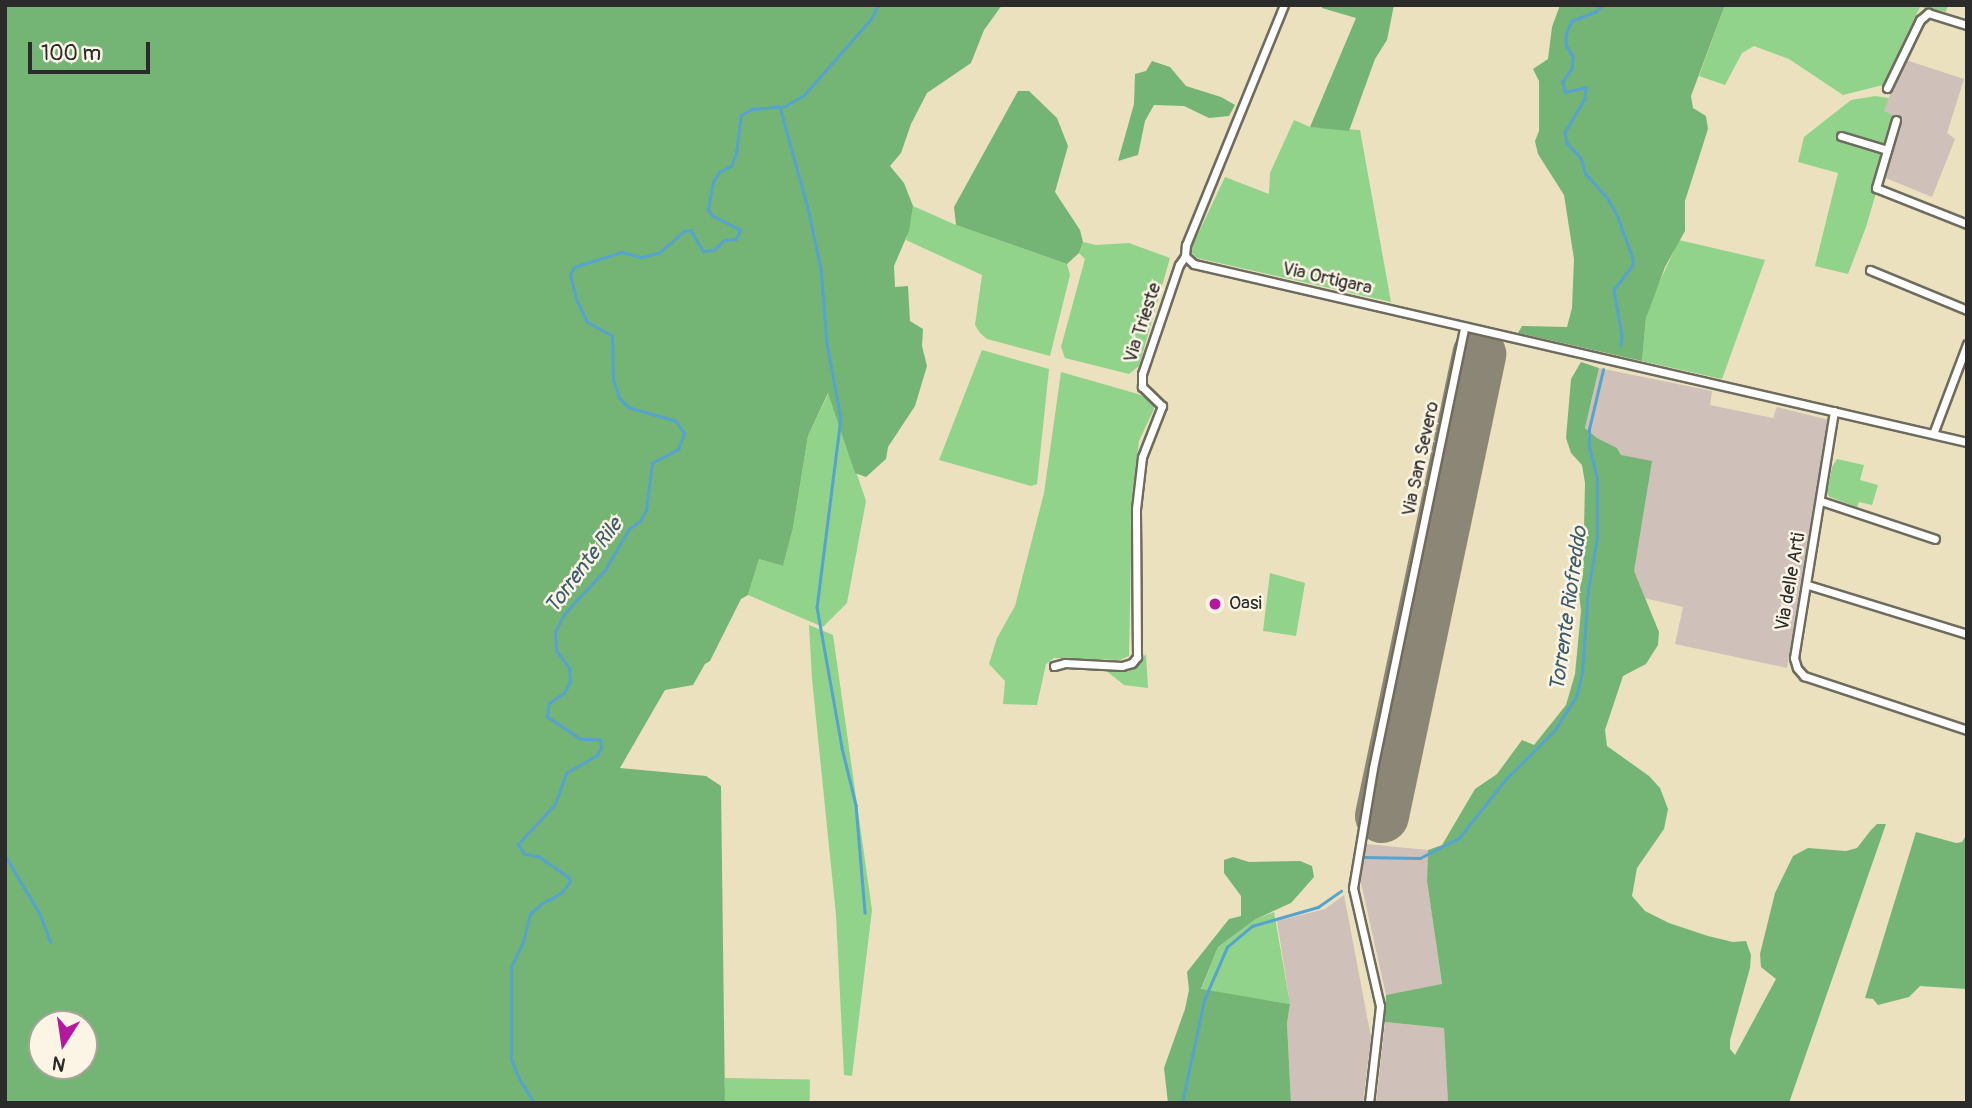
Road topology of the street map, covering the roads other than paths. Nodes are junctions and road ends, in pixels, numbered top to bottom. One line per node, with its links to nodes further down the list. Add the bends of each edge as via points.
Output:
1 (1284, 5): 8 (street, Via Trieste, via 1185,245)
2 (1967, 25): 3 (street, via 1928,13 1920,20)
3 (1887, 88)
4 (1895, 120): 6 (street)
5 (1841, 136): 6 (street)
6 (1886, 150): 7 (street, via 1876,188)
7 (1967, 224)
8 (1185, 256): 11 (street, Via Ortigara, via 1194,264); 20 (street, Via Trieste, via 1142,374 1142,387 1162,406 1142,457 1136,509 1137,657 1122,666)
9 (1870, 270): 10 (street)
10 (1967, 310)
11 (1464, 327): 13 (street); 22 (street, Via San Severo, via 1373,768 1353,888 1380,1006)
12 (1967, 344): 14 (street)
13 (1834, 411): 14 (street); 16 (street, Via delle Arti)
14 (1933, 434): 15 (street)
15 (1967, 442)
16 (1821, 501): 17 (street); 18 (street, Via delle Arti)
17 (1935, 539)
18 (1808, 585): 19 (street); 21 (street, Via delle Arti, via 1794,658 1804,676)
19 (1967, 634)
20 (1054, 666)
21 (1967, 730)
22 (1369, 1103)

